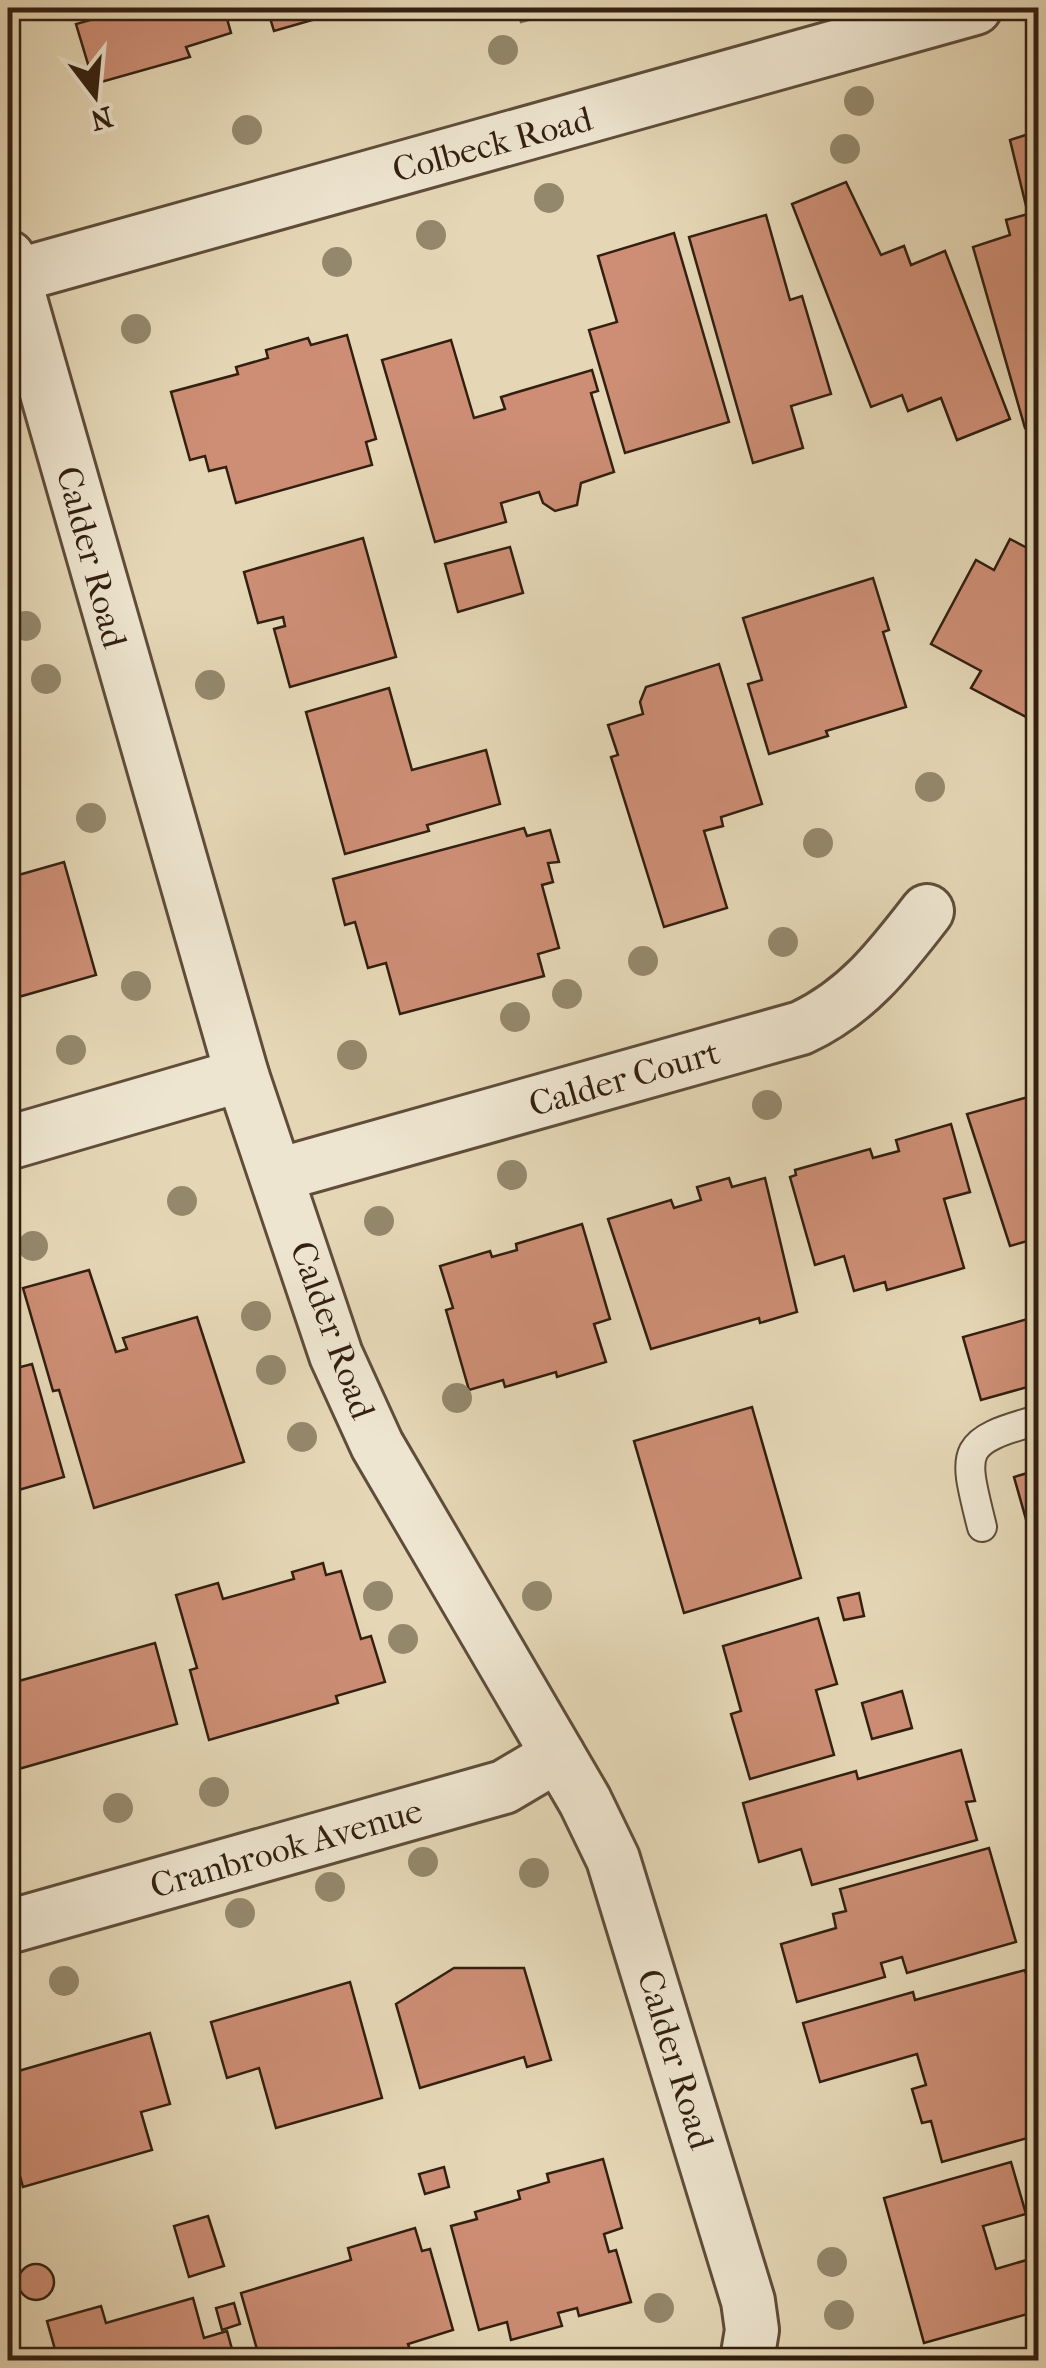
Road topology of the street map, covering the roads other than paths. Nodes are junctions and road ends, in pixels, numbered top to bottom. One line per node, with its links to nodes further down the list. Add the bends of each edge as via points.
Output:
1 (975, 8): 2 (street, Colbeck Road)
2 (9, 270): 4 (street, Calder Road)
3 (927, 911): 6 (street, Calder Court, via 864,986 800,1028)
4 (242, 1075): 5 (street); 6 (street, Calder Road)
5 (8, 1142)
6 (278, 1176): 9 (street, Calder Road, via 355,1401)
7 (1038, 1420): 8 (lane, via 984,1438 972,1451 966,1466)
8 (982, 1526)
9 (558, 1756): 10 (street, Cranbrook Avenue, via 504,1787); 11 (street, Calder Road, via 613,1858 635,1919 748,2301)
10 (8, 1926)
11 (747, 2360)

